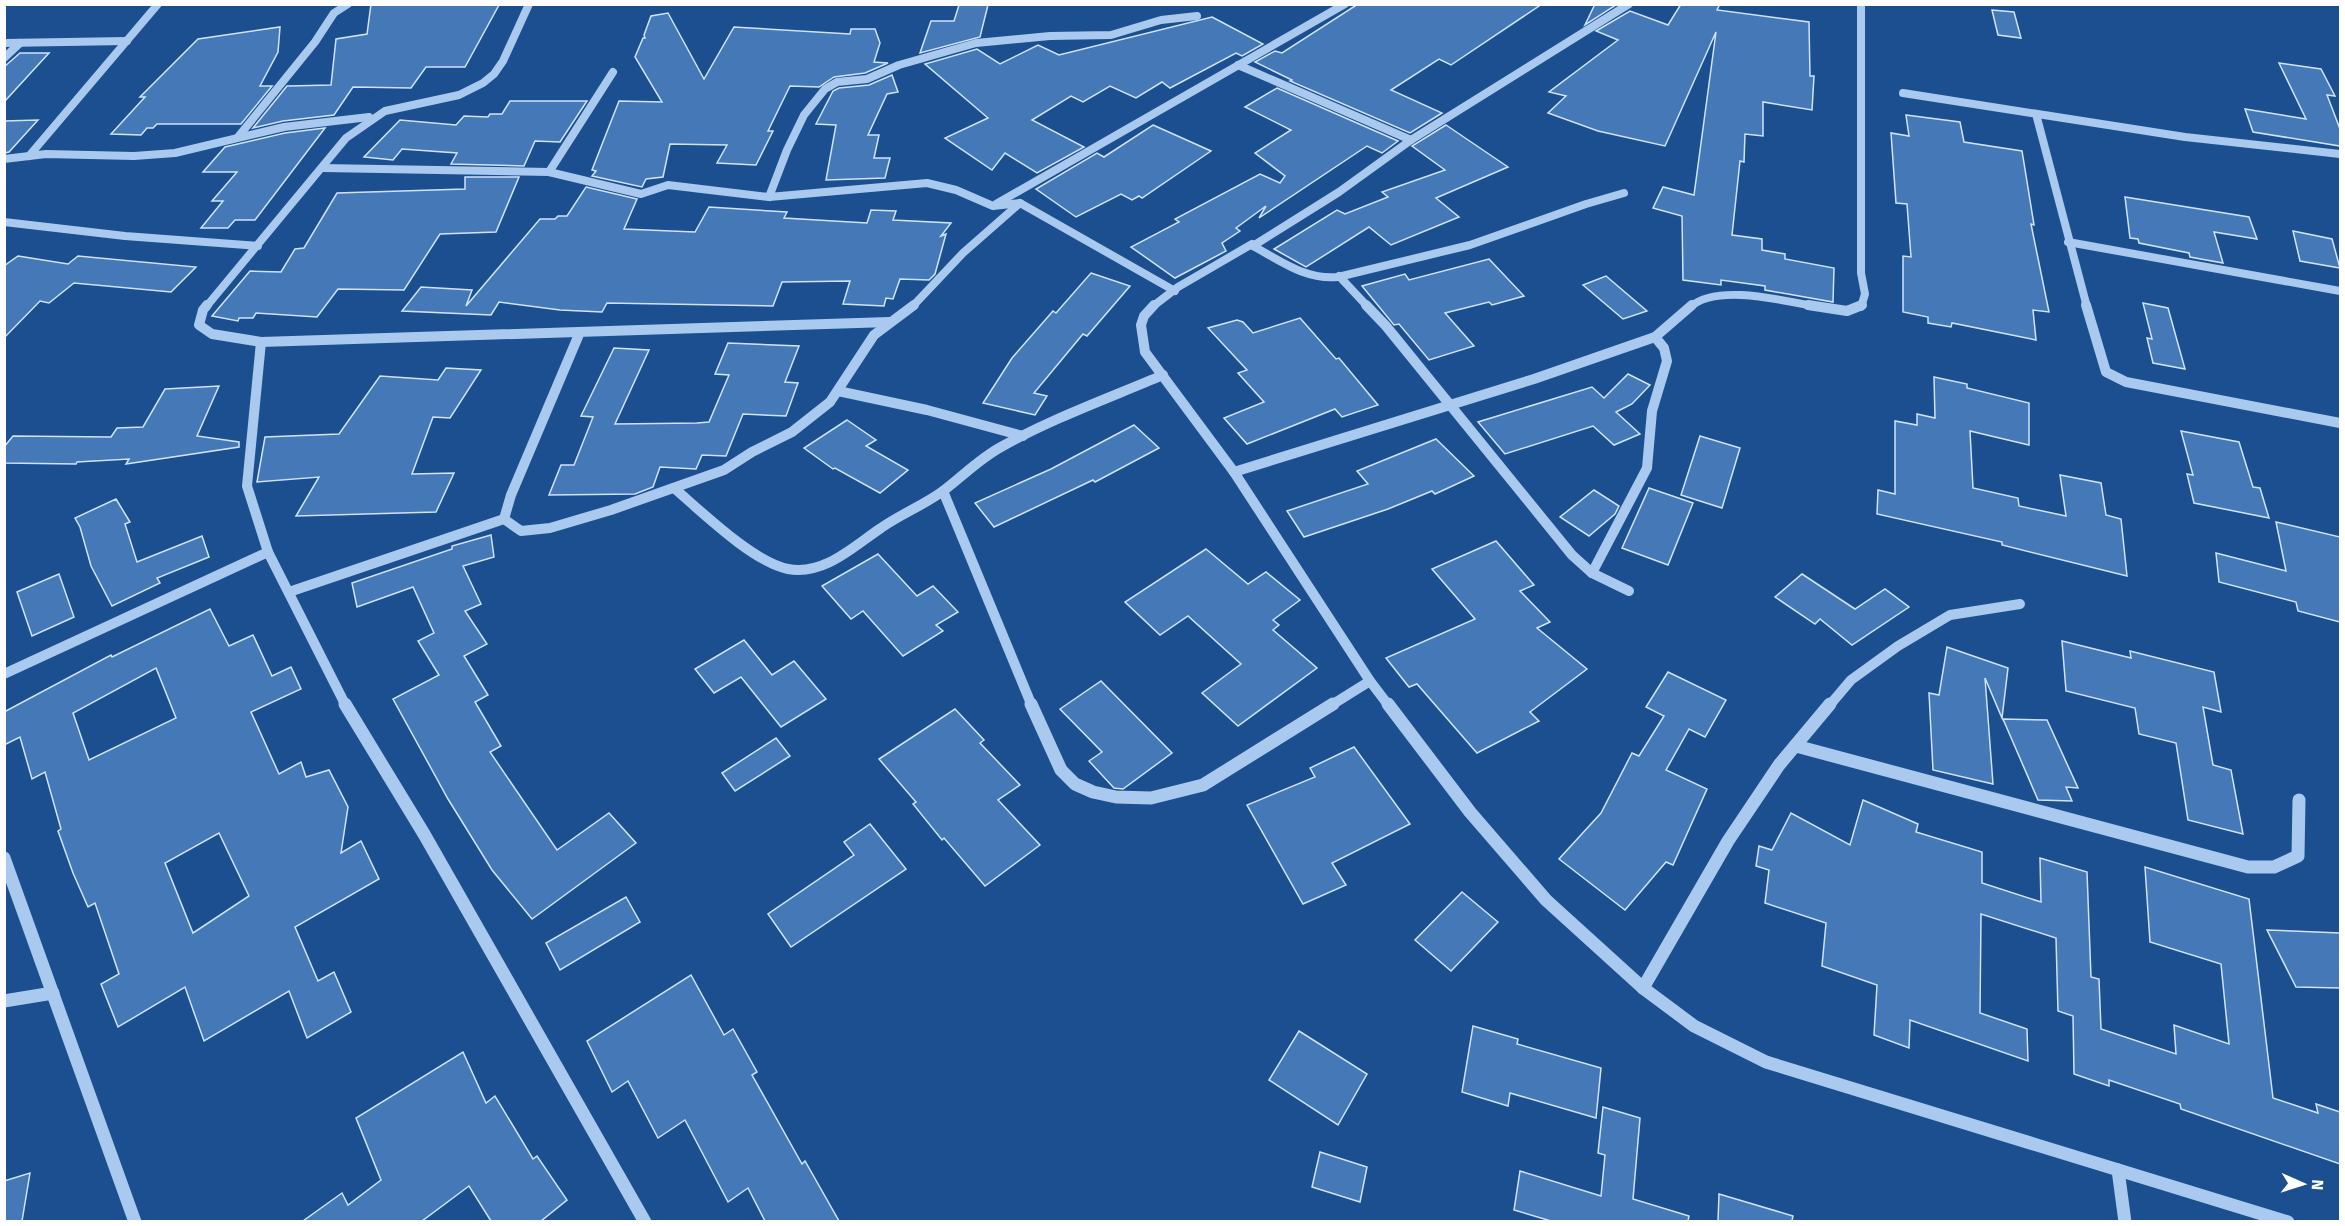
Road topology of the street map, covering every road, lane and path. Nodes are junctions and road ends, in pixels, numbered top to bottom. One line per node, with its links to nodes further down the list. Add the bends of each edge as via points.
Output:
1 (158, 4): 8 (street)
2 (348, 4): 17 (street, via 334,13)
3 (529, 4): 16 (street, via 495,74 469,92 393,108)
4 (1345, 4): 12 (street)
5 (1629, 4): 18 (street)
6 (1861, 4): 37 (street, via 1861,273 1865,294 1861,307 1847,311 1735,294 1698,300)
7 (1197, 16): 25 (street, via 1161,20 1111,35 976,43 856,82 838,82 822,90 807,111)
8 (127, 41): 10 (street); 20 (street)
9 (4, 43): 10 (street)
10 (20, 43): 11 (street)
11 (4, 58)
12 (1238, 65): 18 (street); 27 (street)
13 (613, 72): 23 (street)
14 (1903, 93): 15 (street)
15 (2036, 114): 19 (street); 29 (street)
16 (371, 117): 17 (street); 22 (street, via 346,138)
17 (238, 137): 20 (street, via 175,153)
18 (1411, 140): 31 (street, via 1339,192)
19 (2340, 154)
20 (29, 156): 21 (street)
21 (4, 159)
22 (323, 168): 23 (street); 30 (street)
23 (549, 172): 25 (street, via 641,194 668,185)
24 (1624, 193): 32 (street, via 1588,201 1471,246)
25 (769, 197): 27 (street, via 927,183)
26 (1020, 203): 27 (street); 33 (street); 35 (street, via 963,253 912,307)
27 (993, 206)
28 (4, 222): 30 (street)
29 (2068, 242): 34 (street); 42 (street, via 2106,372 2115,378)
30 (258, 246): 38 (street, via 203,310 199,325 212,334)
31 (1253, 246): 32 (street, via 1305,273 1325,278); 33 (street)
32 (1339, 276): 41 (street, via 1386,326)
33 (1174, 291): 39 (street, via 1158,300 1143,317 1140,334 1145,352)
34 (2340, 291)
35 (890, 322): 36 (street); 40 (street, via 874,335)
36 (580, 332): 38 (street); 47 (street)
37 (1655, 337): 41 (street); 49 (street, via 1664,348 1667,361 1652,411 1647,468)
38 (261, 342): 48 (street, via 247,486)
39 (1163, 375): 43 (street); 44 (street)
40 (838, 391): 43 (street); 45 (street, via 792,432 724,470)
41 (1449, 406): 44 (street); 49 (street, via 1572,555)
42 (2340, 423)
43 (1023, 436): 46 (street, via 980,460)
44 (1234, 472): 54 (street)
45 (674, 488): 46 (street, via 764,560 804,571 837,559); 47 (street, via 549,528 521,531)
46 (943, 491): 54 (street, via 1045,738 1061,770 1076,784 1093,792 1151,798 1203,785)
47 (504, 519): 50 (street)
48 (268, 552): 50 (street); 53 (street)
49 (1592, 573): 51 (street)
50 (289, 591): 63 (street, via 336,689 424,834)
51 (1629, 591)
52 (2020, 604): 55 (street, via 1950,615 1898,646 1851,680)
53 (4, 674)
54 (1370, 681): 58 (street, via 1470,812 1546,900)
55 (1796, 746): 56 (street, via 2248,867 2267,869 2298,856); 58 (street, via 1728,841)
56 (2300, 800)
57 (4, 858): 59 (street)
58 (1643, 988): 61 (street, via 1694,1026 1766,1062)
59 (53, 993): 60 (street); 62 (street)
60 (4, 1001)
61 (2118, 1170): 64 (street); 65 (street)
62 (135, 1221)
63 (645, 1221)
64 (2125, 1221)
65 (2288, 1221)

